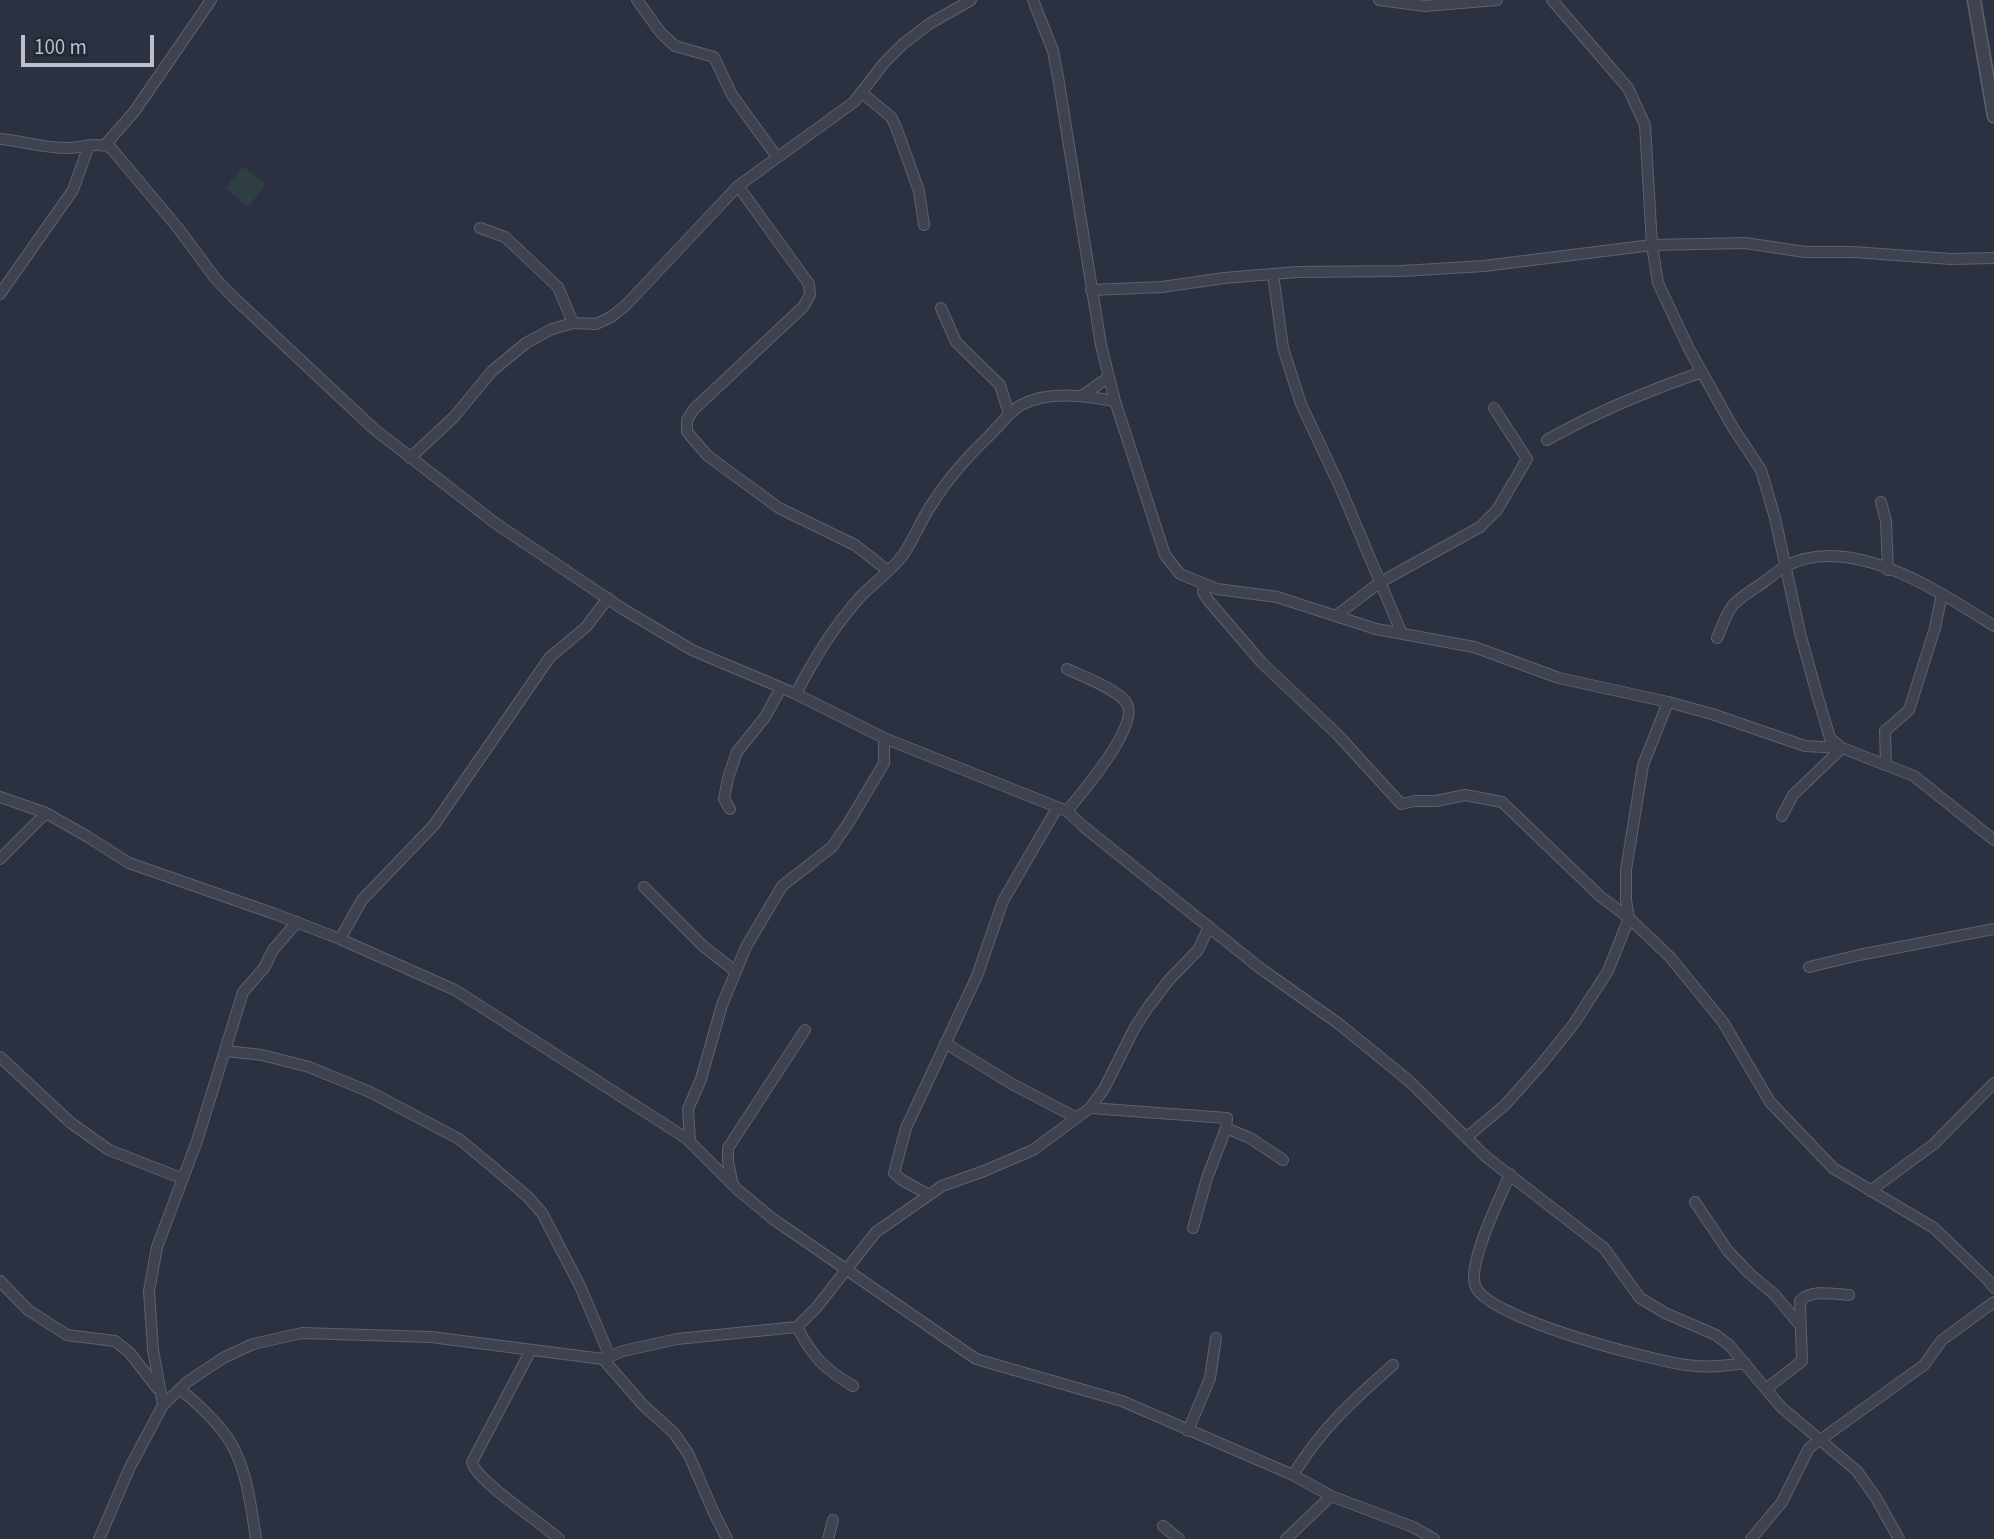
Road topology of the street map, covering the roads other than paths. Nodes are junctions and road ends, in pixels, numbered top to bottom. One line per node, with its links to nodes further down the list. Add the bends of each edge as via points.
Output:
1 (211, 0): 13 (street, via 134,112)
2 (637, 0): 14 (street, via 675,46 714,57 732,95)
3 (971, 0): 9 (street, via 903,44)
4 (1033, 0): 23 (street, via 1053,51)
5 (1379, 0): 6 (street, via 1425,6)
6 (1497, 0)
7 (1552, 0): 18 (street, via 1628,88 1645,125)
8 (1973, 0): 10 (street)
9 (861, 92): 14 (street, via 854,102); 16 (street, via 891,117 896,127 919,191)
10 (1994, 116)
11 (0, 139): 12 (street, via 42,147)
12 (89, 145): 13 (street); 22 (street, via 73,190)
13 (105, 145): 34 (street, via 231,295)
14 (776, 157): 15 (street)
15 (738, 186): 26 (street, via 626,305 596,324); 37 (street, via 810,284 810,295 803,307 694,409 687,432 708,456 779,508 855,545)
16 (924, 225)
17 (480, 228): 26 (street, via 505,237 558,287)
18 (1652, 244): 19 (street, via 1745,243 1805,252); 21 (street, via 1485,267); 27 (street, via 1662,295)
19 (1994, 258)
20 (0, 272): 22 (street)
21 (1273, 274): 23 (street); 39 (street, via 1283,348 1300,404)
22 (10, 279): 24 (street)
23 (1091, 290): 28 (street)
24 (0, 294)
25 (942, 308): 32 (street, via 956,342 1000,385)
26 (573, 323): 34 (street, via 539,334 510,355)
27 (1702, 372): 33 (street, via 1631,397); 36 (street, via 1761,470)
28 (1109, 377): 29 (street); 30 (street)
29 (1083, 395): 30 (street); 32 (street, via 1022,404)
30 (1115, 401): 40 (street, via 1165,555 1180,574)
31 (1494, 408): 39 (street, via 1527,459 1497,510 1480,527)
32 (1009, 414): 37 (street, via 972,451 931,505 901,558)
33 (1547, 440)
34 (410, 458): 42 (street, via 495,523)
35 (1881, 502): 38 (street)
36 (1786, 566): 38 (street, via 1829,556 1859,559); 46 (street, via 1732,606); 52 (street, via 1830,738)
37 (887, 570): 49 (street, via 841,621)
38 (1888, 570): 41 (street)
39 (1379, 583): 43 (street); 45 (street)
40 (1204, 584): 43 (street, via 1277,597); 62 (street, via 1203,593 1247,646 1401,804 1465,795 1502,802)
41 (1942, 594): 44 (street); 53 (street, via 1909,710 1885,731)
42 (608, 598): 48 (street, via 692,650); 66 (street, via 586,627 550,657 433,825 362,900)
43 (1337, 615): 45 (street)
44 (1994, 626)
45 (1402, 634): 50 (street, via 1474,647 1559,678)
46 (1717, 638)
47 (1067, 669): 56 (street, via 1118,694 1129,706 1129,713 1096,776)
48 (781, 688): 49 (street); 55 (street, via 737,752 724,799)
49 (796, 694): 51 (street)
50 (1668, 702): 52 (street, via 1805,746); 62 (street, via 1643,765 1626,870)
51 (884, 738): 56 (street); 68 (street, via 884,763 849,822 832,847 782,886)
52 (1842, 748): 53 (street); 58 (street, via 1793,795)
53 (1886, 764): 59 (street, via 1914,776)
54 (0, 797): 57 (street)
55 (730, 809)
56 (1062, 810): 64 (street); 70 (street, via 1003,901)
57 (46, 813): 60 (street); 63 (street, via 129,863)
58 (1782, 816)
59 (1994, 840)
60 (0, 859)
61 (643, 887): 68 (street)
62 (1629, 918): 77 (street, via 1608,971 1573,1025 1505,1105); 83 (street, via 1670,957 1723,1022 1770,1102 1833,1168)
63 (297, 922): 66 (street); 71 (street, via 243,992)
64 (1209, 927): 74 (street, via 1198,950 1135,1027); 77 (street, via 1408,1080)
65 (1994, 929): 67 (street)
66 (340, 939): 78 (street, via 455,990)
67 (1809, 967)
68 (735, 971): 78 (street, via 688,1109)
69 (805, 1030): 82 (street, via 728,1148)
70 (945, 1043): 75 (street); 84 (street, via 906,1128 894,1173)
71 (226, 1051): 81 (street); 96 (street, via 309,1067 370,1092 459,1139 485,1160 542,1213 580,1286)
72 (0, 1056): 81 (street, via 71,1123 109,1150)
73 (1994, 1083): 83 (street, via 1934,1144)
74 (1090, 1108): 75 (street); 76 (street, via 1224,1116)
75 (1077, 1118): 84 (street, via 1033,1150)
76 (1226, 1128): 79 (street); 86 (street)
77 (1467, 1137): 80 (street)
78 (690, 1141): 82 (street)
79 (1283, 1160)
80 (1510, 1174): 97 (street, via 1604,1248 1640,1297 1665,1314 1716,1335); 97 (street, via 1474,1266 1478,1293 1529,1321 1643,1357 1689,1366)
81 (181, 1178): 101 (street, via 157,1247 149,1291)
82 (733, 1185): 87 (street)
83 (1870, 1191): 89 (street, via 1934,1228)
84 (929, 1195): 87 (street, via 876,1233)
85 (1695, 1202): 92 (street, via 1728,1251 1775,1294)
86 (1193, 1228)
87 (845, 1270): 93 (street); 104 (street, via 976,1359 1122,1402)
88 (0, 1280): 101 (street, via 28,1310 68,1335 115,1341)
89 (1994, 1288)
90 (1849, 1294): 92 (street, via 1805,1296 1800,1301)
91 (1994, 1302): 105 (street, via 1942,1340 1924,1365)
92 (1799, 1324): 102 (street, via 1802,1361)
93 (797, 1327): 96 (street, via 677,1339); 99 (street, via 811,1354)
94 (1216, 1338): 104 (street, via 1210,1378)
95 (531, 1350): 96 (street); 100 (street, via 431,1337 302,1334 253,1345 223,1358); 112 (street, via 472,1461 490,1485)
96 (606, 1358): 113 (street, via 689,1455)
97 (1745, 1363): 102 (street)
98 (1393, 1365): 106 (street, via 1340,1412)
99 (853, 1386)
100 (180, 1389): 103 (street); 111 (street, via 207,1412 230,1441 242,1470)
101 (159, 1390): 103 (street)
102 (1766, 1390): 105 (street)
103 (163, 1405): 110 (street)
104 (1188, 1431): 106 (street)
105 (1820, 1439): 118 (street, via 1809,1448 1782,1502); 119 (street, via 1857,1471)
106 (1293, 1475): 107 (street)
107 (1331, 1496): 116 (street); 117 (street)
108 (833, 1520): 114 (street)
109 (1163, 1526): 115 (street)
110 (99, 1539)
111 (256, 1539)
112 (559, 1539)
113 (727, 1539)
114 (828, 1539)
115 (1179, 1539)
116 (1286, 1539)
117 (1434, 1539)
118 (1751, 1539)
119 (1899, 1539)

